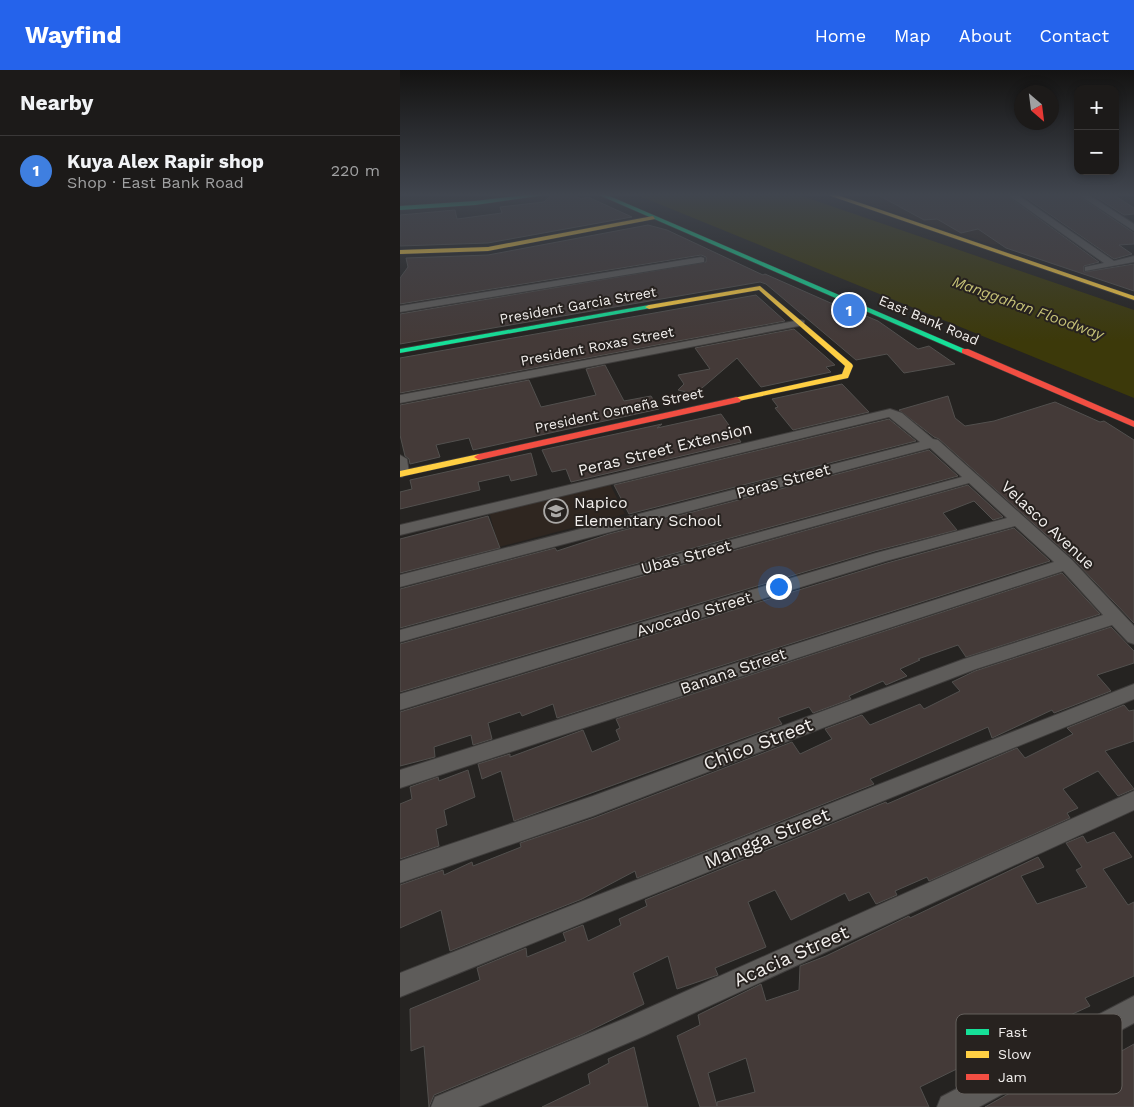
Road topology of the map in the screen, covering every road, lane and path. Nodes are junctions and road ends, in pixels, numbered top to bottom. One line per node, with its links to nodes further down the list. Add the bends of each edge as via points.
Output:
1 (518, 243): 5 (street, via 451,252)
2 (712, 243): 15 (street, East Bank Road)
3 (971, 243): 10 (street)
4 (1083, 243): 8 (street)
5 (400, 252)
6 (1134, 259): 8 (street)
7 (701, 260): 11 (street)
8 (1112, 263): 9 (street)
9 (1088, 269)
10 (1134, 298)
11 (400, 309)
12 (800, 323): 13 (street, President Garcia Street, via 760,288); 14 (street, President Roxas Street); 18 (street, President Osmeña Street, via 848,366 845,376)
13 (400, 351)
14 (400, 399)
15 (1134, 424)
16 (931, 443): 19 (street, Velasco Avenue); 21 (street, Peras Street Extension, via 890,413); 23 (street, Peras Street)
17 (400, 459): 18 (street)
18 (401, 474)
19 (972, 478): 20 (street, Velasco Avenue); 25 (street, Ubas Street)
20 (1018, 520): 22 (street, Velasco Avenue); 28 (street, Avocado Street, via 873,560)
21 (400, 530)
22 (1066, 564): 24 (street, Velasco Avenue); 29 (street, Banana Street, via 924,607 573,725)
23 (400, 581)
24 (1116, 617): 26 (street, Velasco Avenue); 31 (street, Chico Street, via 970,664 593,806)
25 (400, 636)
26 (1134, 636)
27 (1134, 691): 32 (street, Mangga Street)
28 (400, 702)
29 (400, 779)
30 (1134, 800): 36 (street, Acacia Street, via 635,1027)
31 (400, 872)
32 (400, 985)
33 (1134, 1009): 34 (street)
34 (1122, 1015)
35 (975, 1094): 37 (street)
36 (446, 1107)
37 (951, 1107)

